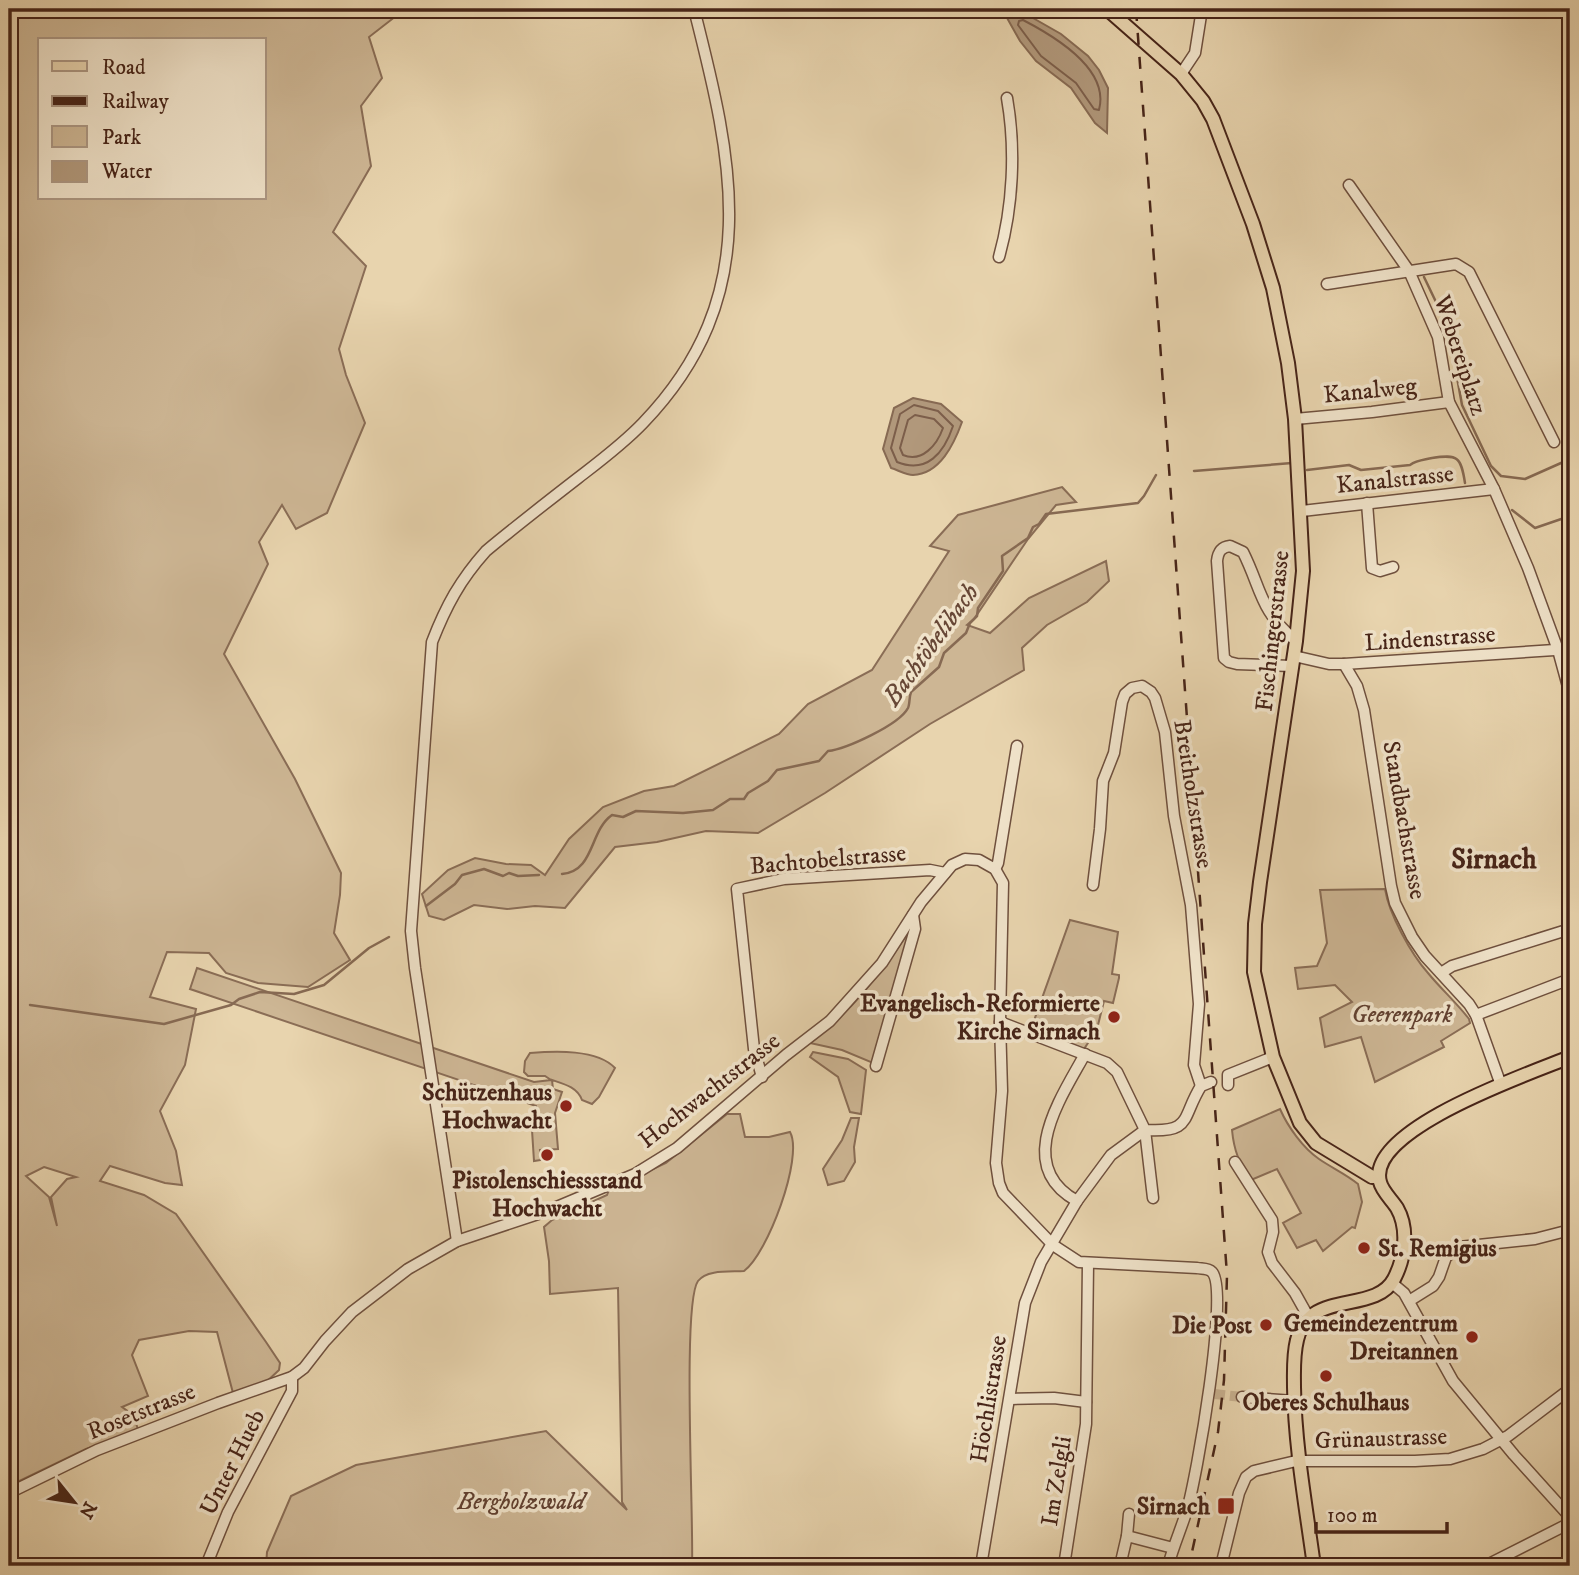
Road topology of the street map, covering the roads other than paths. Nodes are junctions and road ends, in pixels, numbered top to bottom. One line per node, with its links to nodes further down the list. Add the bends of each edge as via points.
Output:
1 (694, 9): 46 (street, via 723,134 730,192 729,242 709,323 681,376 641,425 471,568 446,605 432,642 411,930)
2 (1107, 9): 4 (main road, Fischingerstrasse)
3 (1202, 9): 4 (street, via 1195,53)
4 (1181, 74): 11 (main road, Fischingerstrasse, via 1213,119 1253,224 1273,288)
5 (1007, 98): 7 (street, via 1010,187)
6 (1349, 185): 8 (street, Webereiplatz)
7 (999, 257)
8 (1409, 271): 9 (street); 10 (street, Webereiplatz, via 1438,337); 12 (street, via 1456,264 1469,272)
9 (1327, 285)
10 (1449, 402): 11 (street, Kanalweg); 13 (street, Webereiplatz)
11 (1295, 419): 15 (main road, Fischingerstrasse)
12 (1554, 442)
13 (1494, 489): 14 (street, Kanalstrasse); 19 (street, Webereiplatz)
14 (1367, 503): 15 (street, Kanalstrasse); 16 (street, via 1373,568)
15 (1301, 511): 17 (main road, Fischingerstrasse, via 1303,580)
16 (1393, 567)
17 (1296, 640): 20 (main road, Fischingerstrasse); 20 (street, Lindenstrasse, via 1268,611 1242,552 1230,546 1221,549 1217,561 1224,658 1237,664)
18 (1570, 649): 19 (street, Lindenstrasse)
19 (1558, 650): 21 (street, Lindenstrasse); 22 (street, Webereiplatz)
20 (1293, 661): 21 (street, Lindenstrasse); 34 (main road, Fischingerstrasse, via 1253,955)
21 (1344, 664): 29 (street, Standbachstrasse, via 1364,710 1395,903 1412,937)
22 (1570, 694)
23 (1017, 746): 24 (street)
24 (995, 869): 25 (street, Hochwachtstrasse, via 965,859); 32 (street, via 1004,890)
25 (945, 873): 27 (street, Hochwachtstrasse); 37 (street, Bachtobelstrasse, via 930,870 784,879 737,889 754,1049)
26 (1093, 885): 40 (street, Breitholzstrasse, via 1103,781 1114,753 1122,702 1132,688 1142,686 1152,692 1165,732 1174,816 1191,905 1199,1004 1194,1065 1206,1084 1178,1126)
27 (913, 915): 36 (street, via 915,929); 37 (street, Hochwachtstrasse, via 853,997)
28 (1570, 929): 29 (street, via 1452,966)
29 (1441, 974): 31 (street, Standbachstrasse)
30 (1570, 979): 31 (street)
31 (1476, 1015): 39 (street, Standbachstrasse)
32 (1000, 1022): 33 (street); 47 (street, via 999,1183 1009,1200)
33 (1085, 1054): 40 (street, via 1117,1072); 44 (street, via 1051,1116 1046,1140 1051,1178)
34 (1273, 1057): 38 (street); 42 (main road, Fischingerstrasse, via 1308,1135 1333,1155)
35 (1570, 1057): 39 (main road)
36 (876, 1066)
37 (762, 1077): 46 (street, Hochwachtstrasse, via 677,1148 635,1174 547,1211)
38 (1228, 1080)
39 (1501, 1085): 42 (main road, via 1444,1110 1415,1129 1388,1155)
40 (1145, 1130): 43 (street); 44 (street, Höchlistrasse, via 1111,1154)
41 (1235, 1162): 51 (street, via 1272,1220 1268,1252 1272,1263)
42 (1379, 1177): 49 (main road, via 1405,1231)
43 (1153, 1198)
44 (1077, 1201): 47 (street, Höchlistrasse)
45 (1570, 1230): 50 (street, via 1535,1239 1459,1247 1446,1257 1433,1286)
46 (457, 1241): 52 (street, Hochwachtstrasse, via 408,1269 352,1312)
47 (1053, 1245): 48 (street); 55 (street, Höchlistrasse, via 1031,1282 1025,1303)
48 (1088, 1264): 57 (street, Im Zelgli); 65 (street, via 1197,1268 1213,1273 1218,1302 1212,1394 1187,1510)
49 (1392, 1283): 50 (street); 51 (main road, via 1376,1295 1333,1306)
50 (1409, 1301): 58 (street, via 1453,1381)
51 (1309, 1318): 56 (main road, via 1296,1344)
52 (292, 1377): 60 (street, Rosetstrasse, via 97,1450); 67 (street, Unter Hueb, via 292,1391 228,1512)
53 (1570, 1389): 58 (street, Grünaustrasse)
54 (1242, 1397): 56 (street)
55 (1010, 1399): 57 (street); 68 (street, Höchlistrasse)
56 (1294, 1401): 59 (main road)
57 (1086, 1402): 69 (street, Im Zelgli, via 1082,1459)
58 (1501, 1440): 59 (street, Grünaustrasse, via 1450,1459); 62 (street)
59 (1300, 1461): 72 (street, Grünaustrasse, via 1246,1477); 73 (main road)
60 (9, 1493)
61 (1129, 1514): 64 (street)
62 (1570, 1517)
63 (1570, 1523): 66 (street)
64 (1127, 1536): 65 (street); 70 (street)
65 (1173, 1548): 71 (street)
66 (1497, 1564): 74 (street)
67 (206, 1566)
68 (981, 1566)
69 (1064, 1566)
70 (1120, 1566)
71 (1168, 1566)
72 (1221, 1566)
73 (1314, 1566)
74 (1485, 1566)

